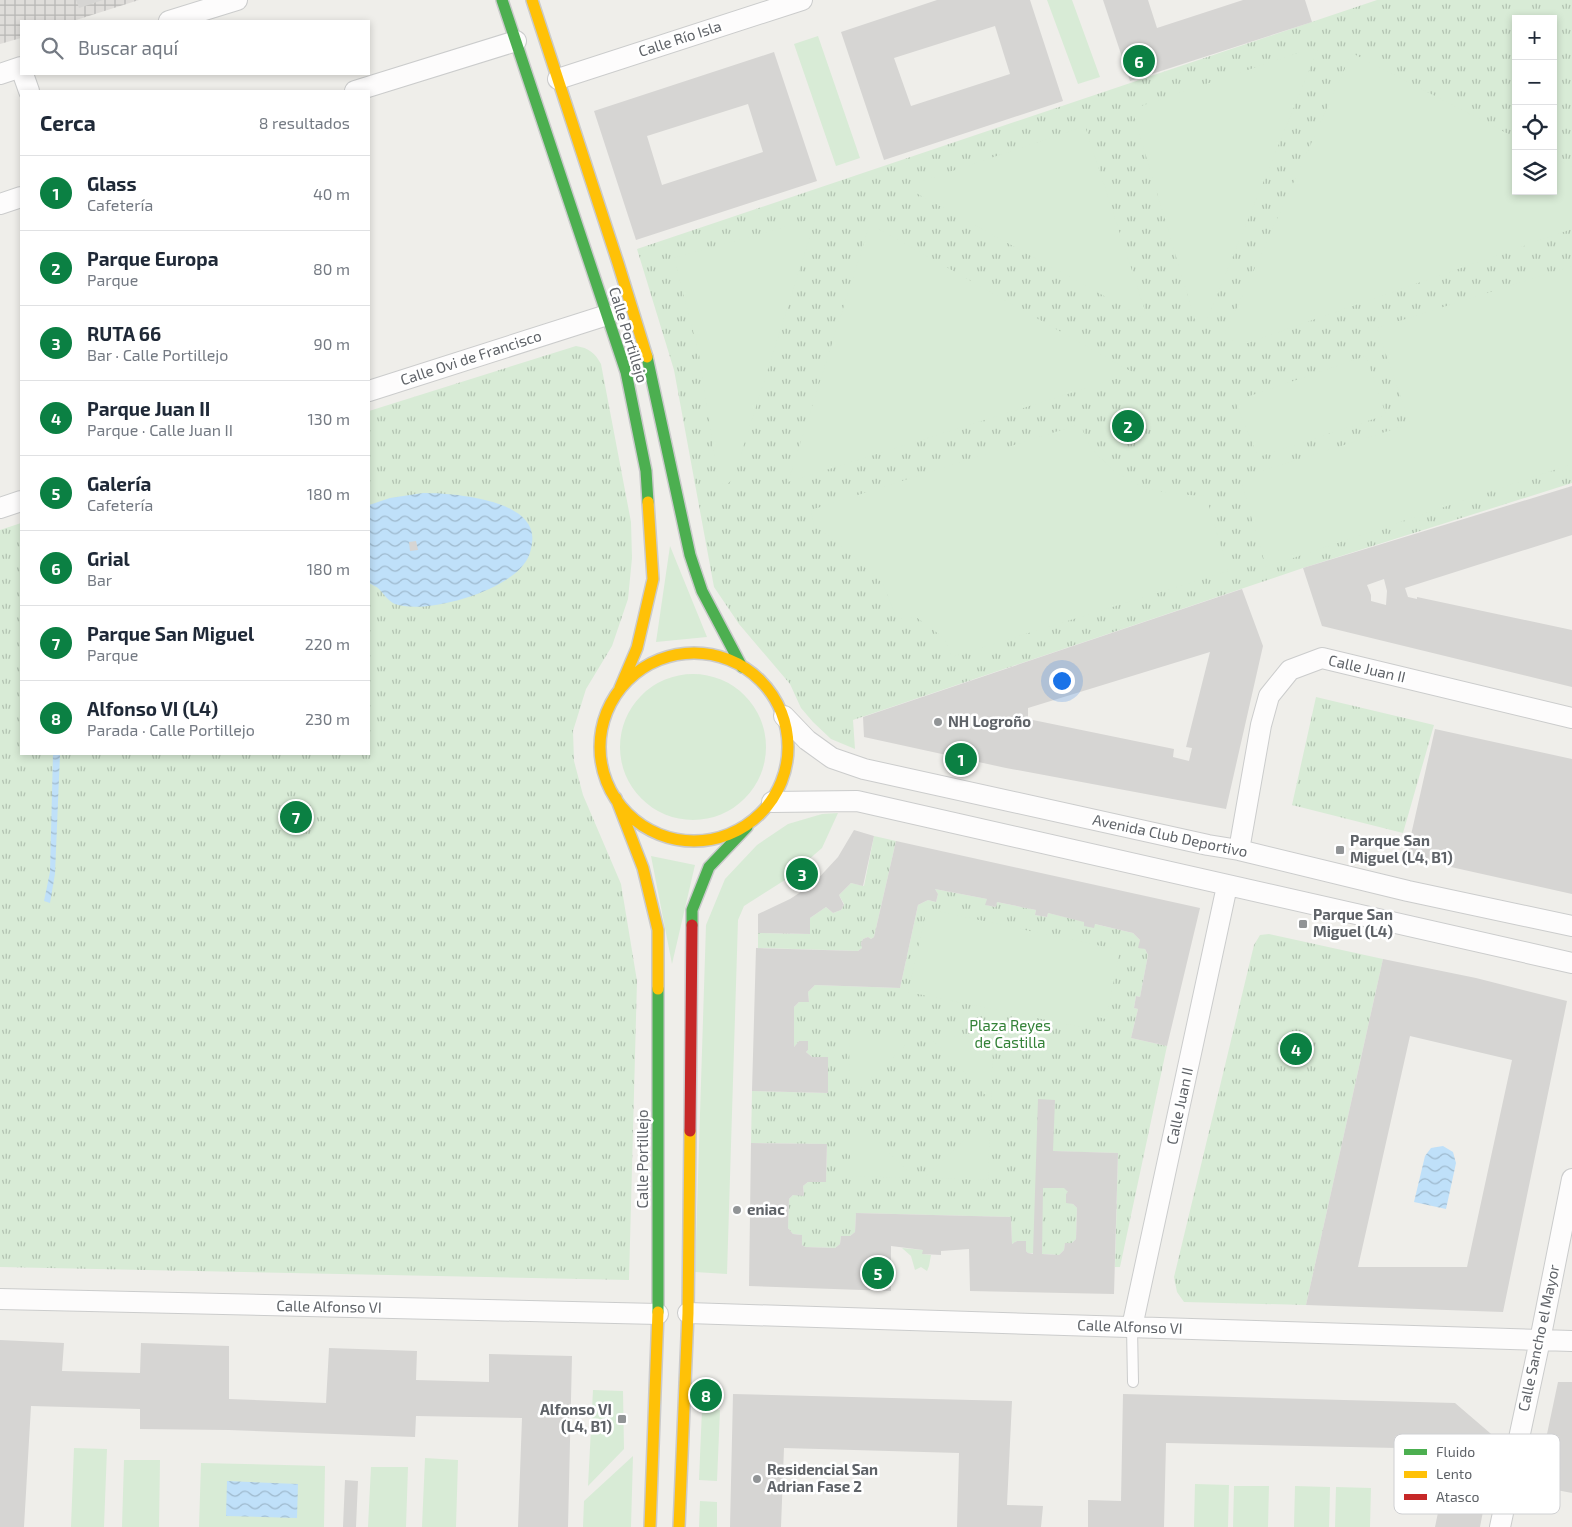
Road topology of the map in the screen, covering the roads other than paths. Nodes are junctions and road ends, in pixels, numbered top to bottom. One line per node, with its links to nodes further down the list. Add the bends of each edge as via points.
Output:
1 (237, 0): 5 (street)
2 (502, 0): 6 (main road, Calle Portillejo)
3 (532, 0): 10 (main road, Calle Portillejo)
4 (802, 0): 10 (street, Calle Río Isla)
5 (172, 20)
6 (516, 41): 12 (street); 15 (main road, Calle Portillejo)
7 (20, 67): 8 (street)
8 (0, 74)
9 (23, 75): 11 (street)
10 (558, 79): 19 (main road, Calle Portillejo, via 649,364 690,554 702,591)
11 (29, 90)
12 (358, 90)
13 (20, 197): 14 (street)
14 (0, 204)
15 (607, 315): 16 (street, Calle Ovi de Francisco); 20 (main road, Calle Portillejo, via 626,372 646,471 653,578 637,648)
16 (370, 391)
17 (20, 501): 18 (street)
18 (0, 508)
19 (742, 666): 20 (main road, via 711,654 674,655 646,667); 21 (main road, via 766,685)
20 (620, 688): 23 (main road, Calle Portillejo, via 600,729 599,747 603,772)
21 (784, 716): 24 (main road, via 786,763 783,779); 26 (street, Avenida Club Deportivo, via 832,758 864,769)
22 (1572, 718): 26 (street, Calle Juan II, via 1322,658 1290,670 1269,696)
23 (616, 798): 25 (main road, via 640,824 680,841 716,839); 35 (main road, Calle Portillejo, via 643,868 658,930)
24 (772, 802): 25 (main road); 27 (street, via 857,801)
25 (747, 827): 34 (main road, via 709,867 692,910)
26 (1239, 850): 28 (street, Avenida Club Deportivo)
27 (1227, 886): 30 (street); 36 (street, Calle Juan II)
28 (1572, 926)
29 (1572, 950): 30 (street)
30 (1546, 958): 31 (street)
31 (1572, 964)
32 (1572, 1179): 37 (street, Calle Sancho el Mayor)
33 (0, 1299): 35 (street, Calle Alfonso VI)
34 (688, 1313): 36 (street, Calle Alfonso VI); 43 (main road)
35 (658, 1314): 42 (main road, Calle Portillejo)
36 (1132, 1327): 37 (street, Calle Alfonso VI); 39 (lane)
37 (1540, 1340): 38 (street, Calle Alfonso VI); 40 (street, Calle Sancho el Mayor)
38 (1572, 1341)
39 (1133, 1382)
40 (1520, 1434)
41 (1503, 1514): 44 (street, Calle Sancho el Mayor)
42 (650, 1527)
43 (679, 1527)
44 (1500, 1527)

